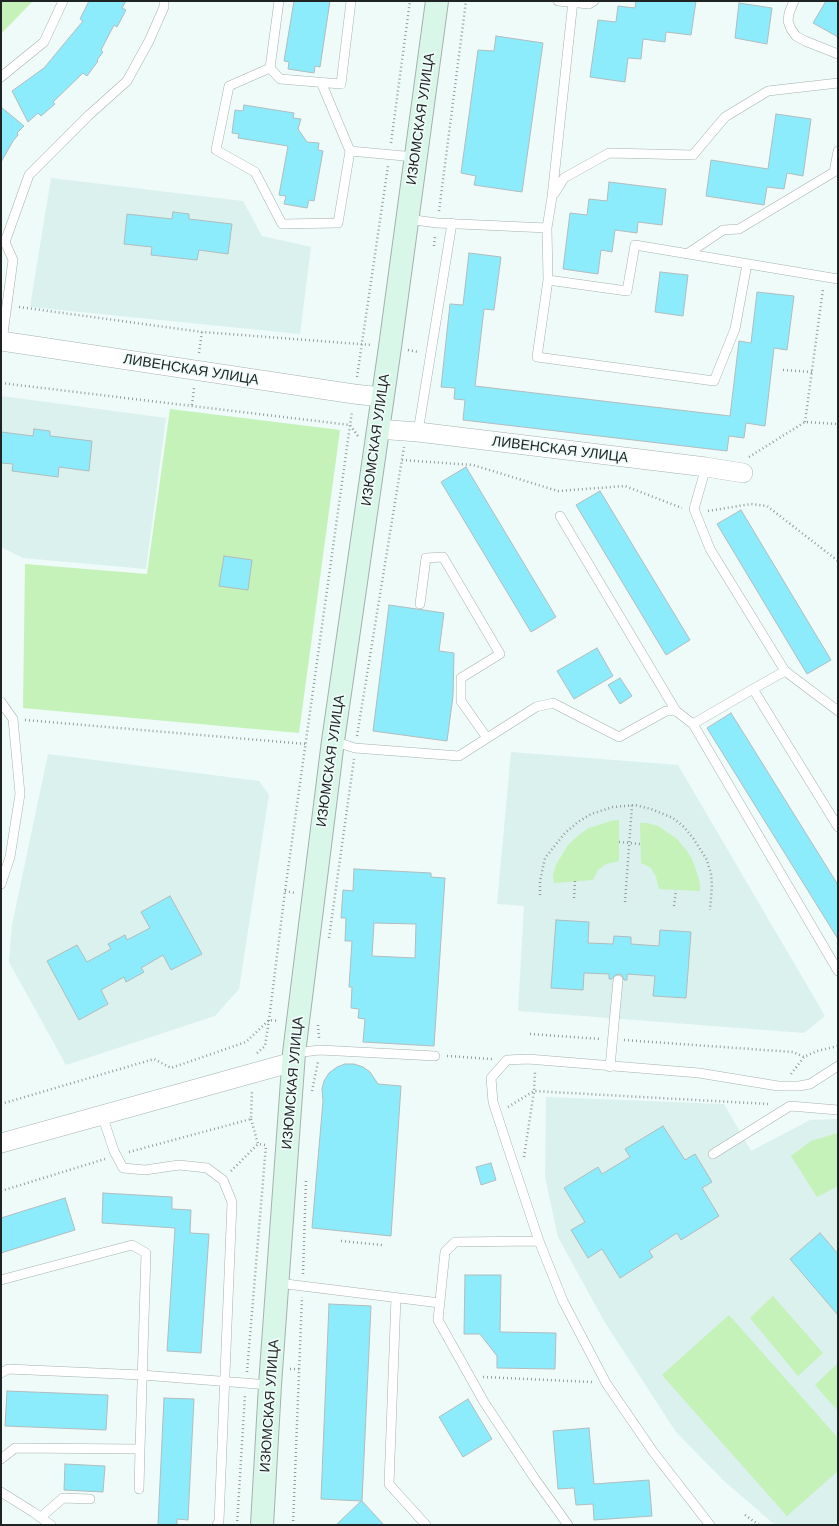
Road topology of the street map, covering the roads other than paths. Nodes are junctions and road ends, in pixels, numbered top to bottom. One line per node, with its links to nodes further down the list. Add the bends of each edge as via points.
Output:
1 (63, 1): 12 (lane, via 44,42)
2 (164, 1): 22 (lane, via 164,7 149,41 127,81 29,175)
3 (279, 1): 11 (lane)
4 (351, 1): 13 (lane, via 341,84)
5 (437, 1): 17 (street, ИЗЮМСКАЯ УЛИЦА)
6 (558, 1): 8 (lane)
7 (594, 1): 8 (lane, via 589,4)
8 (573, 2): 18 (lane)
9 (793, 2): 10 (lane, via 788,21 796,36)
10 (838, 54)
11 (270, 68): 13 (lane, via 280,79); 15 (lane, via 229,86 216,150 255,172 282,224 338,223)
12 (1, 77)
13 (321, 82): 15 (lane)
14 (838, 83): 18 (lane, via 768,92 725,117 693,155 609,153 564,178)
15 (350, 151): 17 (lane)
16 (838, 151): 23 (lane, via 834,172 739,229 723,230)
17 (415, 157): 19 (street, ИЗЮМСКАЯ УЛИЦА)
18 (552, 197): 21 (lane)
19 (407, 219): 20 (lane); 28 (street, ИЗЮМСКАЯ УЛИЦА)
20 (452, 223): 21 (lane); 29 (lane)
21 (547, 228): 26 (lane)
22 (3, 241): 27 (lane, via 13,260)
23 (687, 254): 24 (lane); 26 (lane, via 635,245 628,291)
24 (747, 264): 25 (lane); 26 (lane, via 735,330 714,380 538,357)
25 (838, 279)
26 (548, 280)
27 (2, 341): 28 (street, ЛИВЕНСКАЯ УЛИЦА)
28 (382, 397): 30 (street, ИЗЮМСКАЯ УЛИЦА)
29 (418, 432): 30 (street, ЛИВЕНСКАЯ УЛИЦА); 31 (street, ЛИВЕНСКАЯ УЛИЦА)
30 (376, 435): 42 (street, ИЗЮМСКАЯ УЛИЦА)
31 (706, 467): 32 (street, ЛИВЕНСКАЯ УЛИЦА); 35 (lane, via 694,509 710,549)
32 (735, 472)
33 (560, 516): 38 (lane)
34 (420, 604): 41 (lane, via 426,558 443,557 500,654 461,678 461,701)
35 (784, 671): 36 (lane); 39 (lane)
36 (752, 689): 40 (lane); 43 (lane)
37 (1, 702): 44 (lane, via 13,719 20,794 10,857)
38 (676, 711): 40 (lane); 41 (lane, via 666,711 619,737 553,703 536,707)
39 (838, 711)
40 (693, 724): 45 (lane)
41 (487, 738): 42 (lane, via 458,756 355,748)
42 (333, 742): 48 (street, ИЗЮМСКАЯ УЛИЦА)
43 (838, 827)
44 (1, 884)
45 (838, 971)
46 (618, 980): 49 (lane)
47 (435, 1056): 48 (lane, via 320,1050)
48 (293, 1058): 52 (street, via 252,1073); 57 (street, ИЗЮМСКАЯ УЛИЦА)
49 (610, 1066): 50 (lane, via 699,1074 778,1086 810,1084); 55 (lane, via 507,1060 491,1078 497,1114)
50 (838, 1066)
51 (838, 1110): 54 (lane, via 790,1106)
52 (102, 1115): 53 (street); 62 (lane, via 116,1156 123,1168 145,1170 179,1165 206,1168 223,1180 232,1202)
53 (1, 1143)
54 (713, 1154)
55 (539, 1241): 59 (lane, via 455,1242 445,1252); 75 (lane, via 563,1301 606,1382 654,1453)
56 (1, 1280): 61 (lane, via 132,1245 146,1253)
57 (278, 1282): 58 (lane); 63 (street, ИЗЮМСКАЯ УЛИЦА)
58 (396, 1297): 59 (lane); 73 (lane, via 389,1484)
59 (440, 1303): 74 (lane, via 438,1320 468,1376 534,1480)
60 (1, 1373): 61 (lane, via 8,1369)
61 (142, 1376): 62 (lane); 64 (lane)
62 (224, 1382): 63 (lane); 71 (lane)
63 (270, 1385): 72 (street, ИЗЮМСКАЯ УЛИЦА)
64 (140, 1449): 65 (lane, via 15,1448); 66 (lane)
65 (1, 1459)
66 (139, 1489)
67 (1, 1492): 69 (lane)
68 (90, 1499): 69 (lane, via 63,1498)
69 (41, 1517): 70 (lane)
70 (51, 1525)
71 (217, 1525)
72 (262, 1525)
73 (426, 1525)
74 (568, 1525)
75 (710, 1525)

